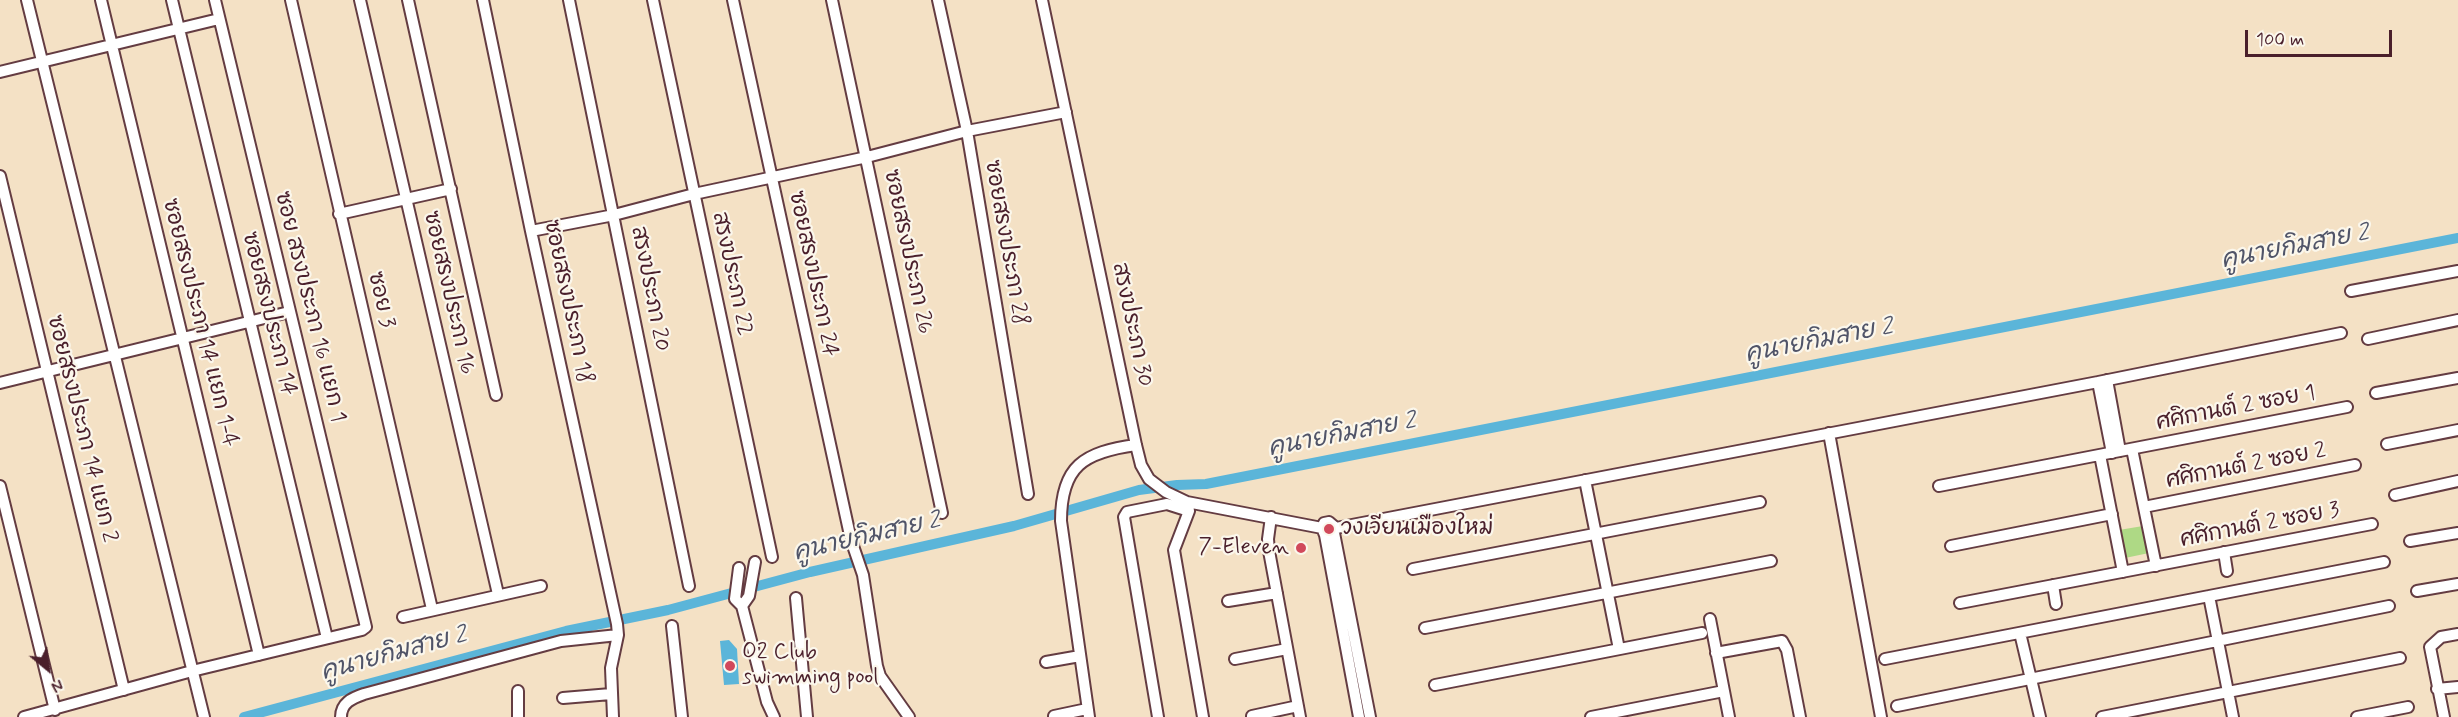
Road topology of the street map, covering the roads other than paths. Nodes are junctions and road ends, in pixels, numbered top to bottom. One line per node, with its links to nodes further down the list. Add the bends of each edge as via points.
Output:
1 (27, 0): 18 (street)
2 (101, 0): 17 (street, ซอยสรงประภา 14 แยก 1-4)
3 (172, 0): 16 (street, ซอยสรงประภา 14)
4 (214, 0): 15 (street, ซอย สรงประภา 16 แยก 1)
5 (291, 0): 28 (street, ซอย 3)
6 (360, 0): 27 (street, ซอยสรงประภา 16)
7 (408, 0): 25 (street)
8 (483, 0): 30 (street, ซอยสรงประภา 18)
9 (569, 0): 29 (street, สรงประภา 20)
10 (653, 0): 26 (street, สรงประภา 22)
11 (733, 0): 24 (street, ซอยสรงประภา 24)
12 (832, 0): 22 (street, ซอยสรงประภา 26)
13 (938, 0): 21 (street, ซอยสรงประภา 28)
14 (1042, 0): 20 (street, สรงประภา 30)
15 (219, 19): 16 (street); 33 (street, ซอย สรงประภา 16 แยก 1)
16 (179, 28): 17 (street); 35 (street, ซอยสรงประภา 14)
17 (113, 45): 18 (street); 37 (street, ซอยสรงประภา 14 แยก 1-4)
18 (42, 62): 19 (street); 39 (street)
19 (0, 72)
20 (1066, 112): 21 (street); 50 (street, สรงประภา 30)
21 (967, 131): 22 (street); 59 (street, ซอยสรงประภา 28)
22 (867, 157): 24 (street); 64 (street, ซอยสรงประภา 26)
23 (0, 176): 40 (street, ซอยสรงประภา 14 แยก 2)
24 (771, 177): 26 (street); 144 (street, ซอยสรงประภา 24, via 863,575 878,671)
25 (451, 189): 27 (street); 45 (street)
26 (694, 194): 29 (street); 74 (street, สรงประภา 22)
27 (406, 198): 28 (street); 90 (street, ซอยสรงประภา 16)
28 (339, 214): 98 (street, ซอย 3)
29 (615, 215): 30 (street); 86 (street, สรงประภา 20)
30 (531, 231): 103 (street, ซอยสรงประภา 18)
31 (2458, 271): 32 (street)
32 (2351, 291)
33 (289, 312): 35 (street); 107 (street, ซอย สรงประภา 16 แยก 1, via 366,623 362,630)
34 (2458, 320): 38 (street)
35 (250, 322): 37 (street); 107 (street, ซอยสรงประภา 14)
36 (2341, 333): 42 (street)
37 (182, 338): 39 (street); 112 (street, ซอยสรงประภา 14 แยก 1-4)
38 (2368, 339)
39 (115, 355): 40 (street); 118 (street)
40 (47, 371): 43 (street); 123 (street, ซอยสรงประภา 14 แยก 2)
41 (2458, 378): 44 (street)
42 (2102, 381): 48 (street); 52 (street)
43 (0, 383)
44 (2376, 393)
45 (496, 395)
46 (2347, 407): 51 (street, ศศิกานต์ 2 ซอย 1)
47 (2458, 430): 49 (street)
48 (1829, 433): 55 (street); 152 (street)
49 (2387, 444)
50 (1136, 445): 62 (street, สรงประภา 30, via 1149,479); 113 (street, via 1084,461 1071,471 1062,493 1061,521)
51 (2132, 449): 52 (street, ศศิกานต์ 2 ซอย 1); 63 (street)
52 (2116, 452): 53 (street, ศศิกานต์ 2 ซอย 1)
53 (2100, 455): 58 (street, ศศิกานต์ 2 ซอย 1); 65 (street)
54 (2355, 465): 63 (street, ศศิกานต์ 2 ซอย 2)
55 (1585, 480): 68 (street); 69 (street)
56 (2458, 482): 60 (street)
57 (0, 486): 131 (street)
58 (1939, 486)
59 (1028, 494)
60 (2395, 495)
61 (1760, 502): 69 (street)
62 (1188, 506): 66 (street, สรงประภา 30); 145 (street, via 1167,504 1127,512 1124,517); 146 (street, via 1174,550)
63 (2144, 507): 78 (street)
64 (942, 513)
65 (2112, 514): 72 (street); 82 (street)
66 (1271, 517): 68 (street, สรงประภา 30); 88 (street, via 1268,539)
67 (2372, 524): 73 (street, ศศิกานต์ 2 ซอย 3)
68 (1329, 531): 147 (street); 148 (street)
69 (1597, 533): 79 (street); 89 (street)
70 (2458, 533): 71 (street)
71 (2410, 541)
72 (1951, 546)
73 (2224, 552): 78 (street, ศศิกานต์ 2 ซอย 3); 81 (street)
74 (771, 557)
75 (1771, 561): 89 (street)
76 (2384, 562): 91 (street)
77 (755, 566): 94 (street, via 749,596)
78 (2156, 566): 82 (street, ศศิกานต์ 2 ซอย 3)
79 (1413, 569)
80 (739, 570): 94 (street)
81 (2227, 571)
82 (2123, 572): 84 (street, ศศิกานต์ 2 ซอย 3)
83 (2458, 584): 87 (street)
84 (2053, 585): 95 (street, ศศิกานต์ 2 ซอย 3); 96 (street)
85 (541, 586): 90 (street)
86 (689, 586)
87 (2417, 591)
88 (1277, 592): 93 (street); 109 (street)
89 (1608, 592): 102 (street); 110 (street)
90 (498, 594): 98 (street)
91 (2209, 596): 105 (street); 108 (street)
92 (796, 598): 143 (street)
93 (1228, 601)
94 (739, 602): 142 (street)
95 (1960, 603)
96 (2056, 604)
97 (2389, 606): 108 (street)
98 (432, 609): 99 (street)
99 (403, 617)
100 (1710, 619): 111 (street)
101 (672, 626): 141 (street)
102 (1425, 628)
103 (618, 629): 127 (street); 138 (street, via 364,694 346,704)
104 (1702, 633): 110 (street)
105 (2020, 633): 116 (street); 119 (street)
106 (2458, 634): 122 (street, via 2441,637 2430,647)
107 (327, 638): 112 (street)
108 (2217, 642): 119 (street); 126 (street)
109 (1287, 649): 115 (street); 132 (street)
110 (1619, 649): 120 (street)
111 (1716, 653): 125 (street); 151 (street, via 1782,641)
112 (260, 655): 118 (street)
113 (1080, 656): 117 (street); 133 (street)
114 (2400, 658): 126 (street)
115 (1235, 659)
116 (1885, 659)
117 (1046, 662)
118 (192, 671): 123 (street); 137 (street)
119 (2031, 679): 129 (street); 153 (street)
120 (1435, 685)
121 (2458, 687): 122 (street)
122 (2437, 689): 157 (street)
123 (124, 690): 131 (street)
124 (518, 691): 139 (street)
125 (1724, 691): 149 (street); 150 (street)
126 (2229, 692): 154 (street); 155 (street)
127 (611, 694): 128 (street); 140 (street)
128 (563, 698)
129 (1897, 706)
130 (2408, 707): 156 (street)
131 (55, 710): 136 (street)
132 (1299, 712): 135 (street)
133 (1088, 713): 134 (street)
134 (1054, 716)
135 (1252, 716)
136 (24, 717)
137 (204, 717)
138 (341, 717)
139 (518, 717)
140 (613, 717)
141 (682, 717)
142 (774, 717)
143 (807, 717)
144 (909, 717)
145 (1158, 717)
146 (1203, 717)
147 (1359, 717)
148 (1370, 717)
149 (1590, 717)
150 (1729, 717)
151 (1800, 717)
152 (1881, 717)
153 (2040, 717)
154 (2102, 717)
155 (2233, 717)
156 (2357, 717)
157 (2444, 717)

